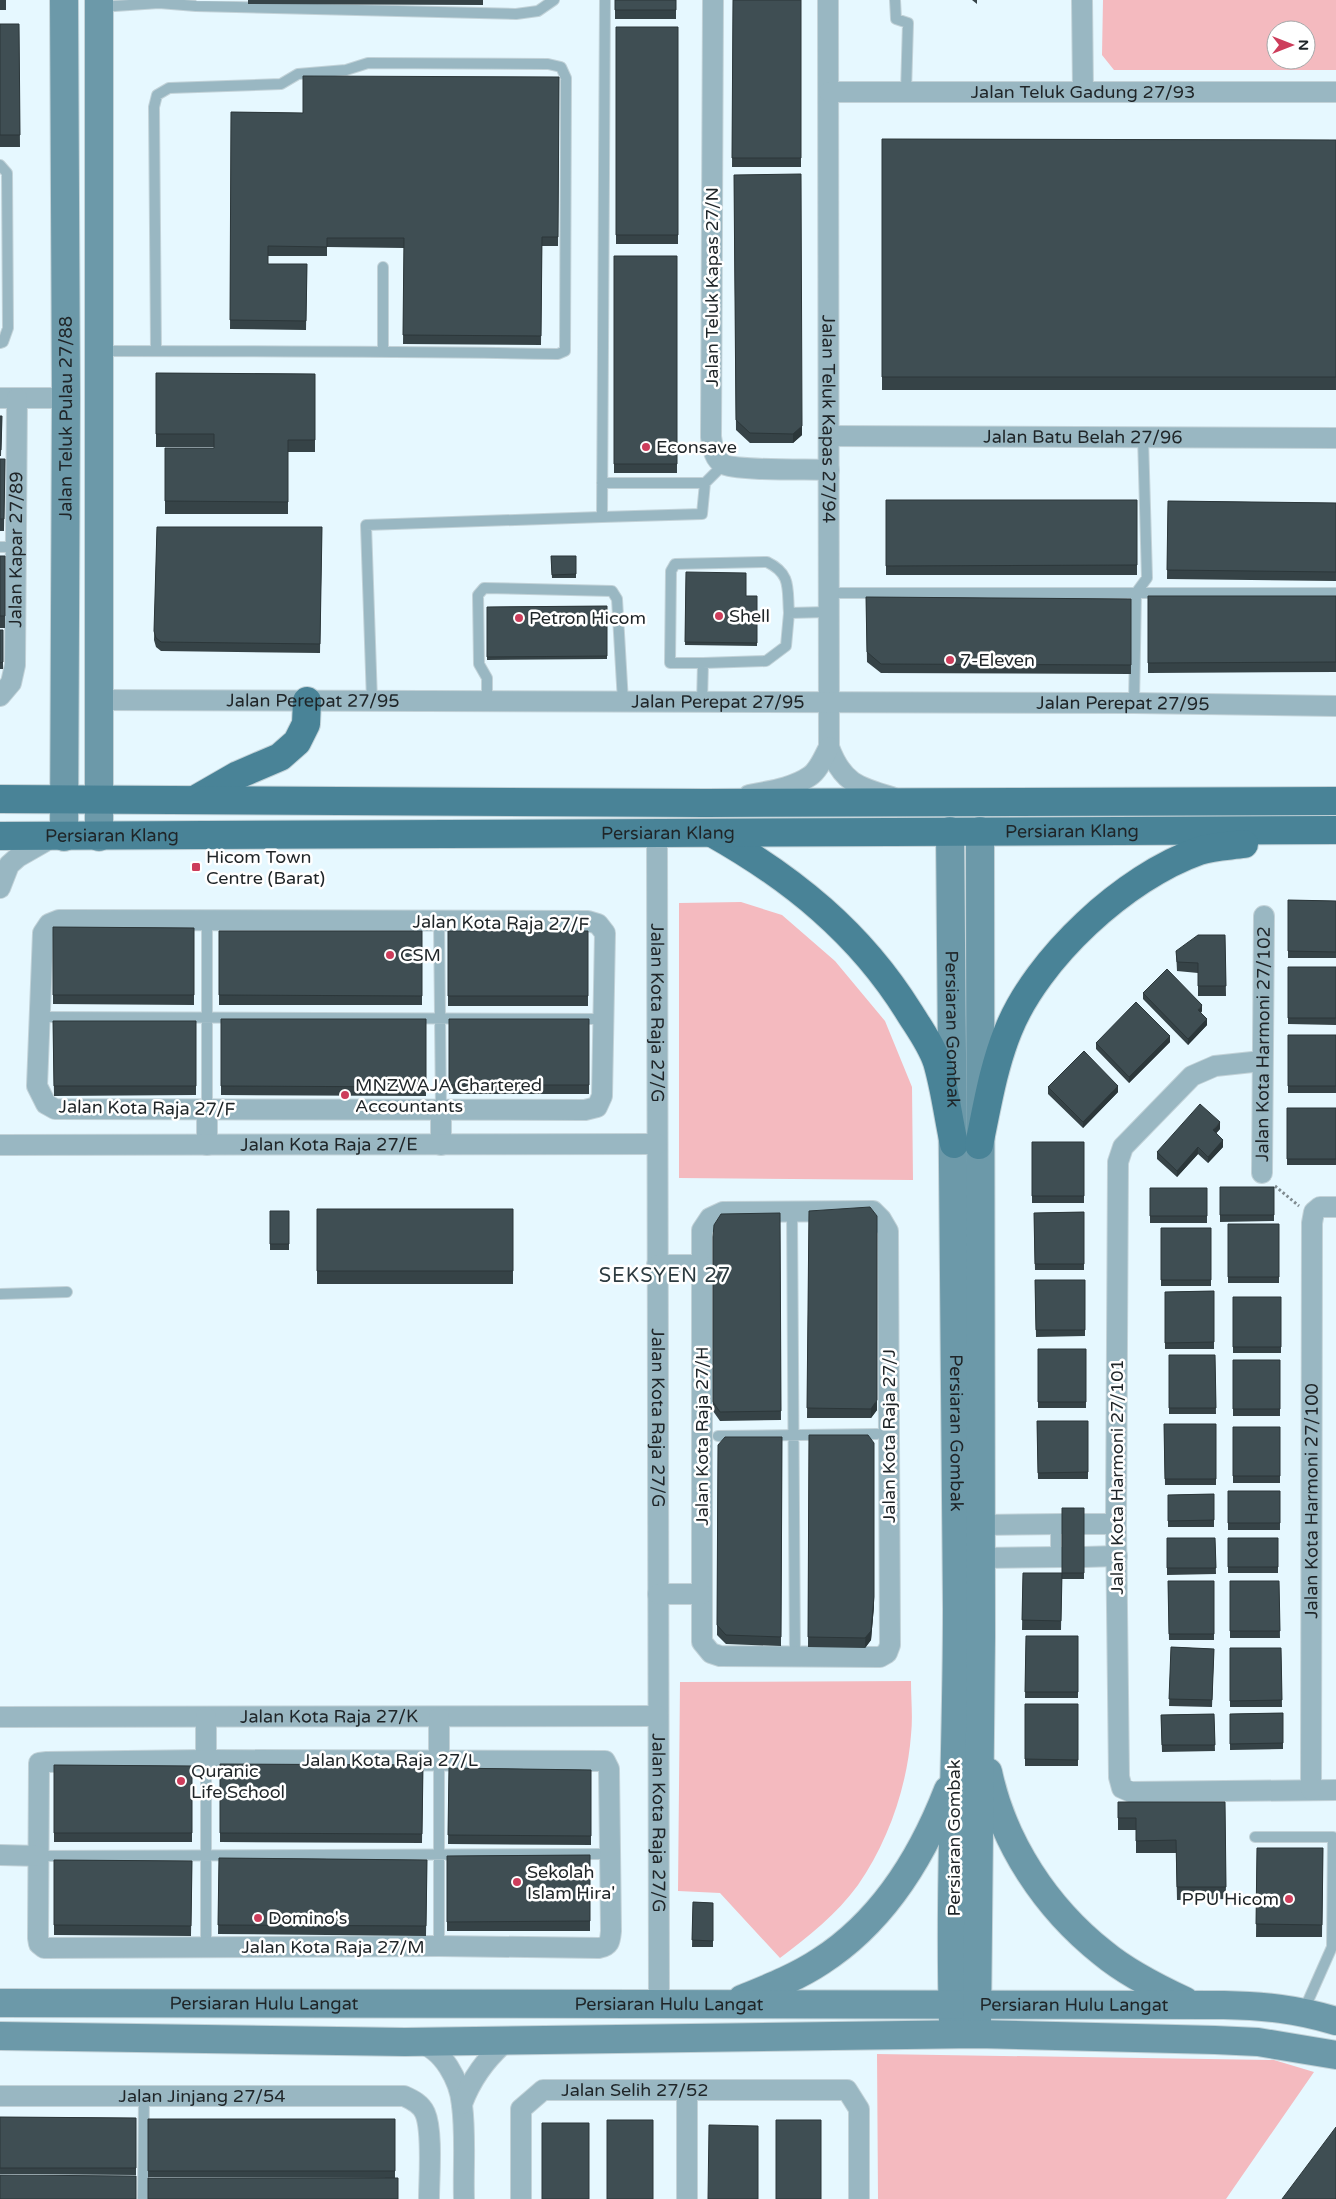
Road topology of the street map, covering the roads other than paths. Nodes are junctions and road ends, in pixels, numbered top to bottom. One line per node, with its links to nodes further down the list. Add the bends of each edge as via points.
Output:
1 (64, 0): 21 (main road, Jalan Teluk Pulau 27/88)
2 (554, 0): 8 (lane, via 538,11 516,14)
3 (604, 0): 27 (lane)
4 (713, 0): 25 (street, Jalan Teluk Kapas 27/N, via 711,437 715,456)
5 (828, 0): 10 (street, Jalan Teluk Kapas 27/94)
6 (895, 0): 11 (lane, via 896,19 908,23)
7 (1082, 0): 12 (street)
8 (196, 3): 9 (lane)
9 (99, 4): 18 (main road, Jalan Teluk Pulau 27/88)
10 (829, 92): 11 (street, Jalan Teluk Gadung 27/93); 22 (street, Jalan Teluk Kapas 27/94)
11 (906, 92): 12 (street, Jalan Teluk Gadung 27/93)
12 (1083, 92): 13 (street, Jalan Teluk Gadung 27/93)
13 (1336, 92)
14 (0, 165): 16 (lane, via 7,173 8,328)
15 (383, 266): 17 (lane)
16 (0, 343)
17 (383, 350): 19 (lane); 19 (lane, via 558,354 565,351 566,78 561,67 548,64 368,63 346,70 298,74 281,84 168,88 157,95 154,108)
18 (100, 351): 19 (lane); 37 (main road, Jalan Teluk Pulau 27/88)
19 (156, 351)
20 (9, 398): 21 (street); 30 (street, Jalan Kapar 27/89)
21 (66, 398): 48 (main road, Jalan Teluk Pulau 27/88)
22 (829, 436): 23 (street, Jalan Batu Belah 27/96); 26 (street, Jalan Teluk Kapas 27/94)
23 (1143, 437): 24 (street, Jalan Batu Belah 27/96); 31 (lane, via 1147,578)
24 (1336, 438)
25 (724, 464): 26 (street, via 740,468); 28 (lane)
26 (829, 470): 33 (street, Jalan Teluk Kapas 27/94)
27 (602, 483): 28 (lane); 29 (lane)
28 (705, 483): 29 (lane, via 702,514)
29 (602, 518): 39 (lane, via 366,524)
30 (8, 547): 36 (street, Jalan Kapar 27/89, via 15,665 11,683)
31 (1136, 593): 32 (lane); 33 (lane); 44 (lane)
32 (1336, 593)
33 (828, 603): 34 (lane); 43 (street, Jalan Teluk Kapas 27/94)
34 (789, 613): 35 (lane, via 786,646 766,661); 35 (lane, via 787,578 779,567 767,562 675,564 671,571 670,663)
35 (703, 663): 42 (lane)
36 (0, 696)
37 (99, 700): 38 (street, Jalan Perepat 27/95); 49 (main road, Jalan Teluk Pulau 27/88)
38 (307, 701): 39 (street, Jalan Perepat 27/95); 50 (main road, via 306,724 297,742 280,757 238,775)
39 (372, 701): 40 (street, Jalan Perepat 27/95)
40 (487, 702): 41 (street, Jalan Perepat 27/95); 41 (lane, via 488,678 479,664 478,595 484,588 612,592 617,599)
41 (623, 702): 42 (street, Jalan Perepat 27/95)
42 (702, 702): 43 (street, Jalan Perepat 27/95)
43 (828, 703): 44 (street, Jalan Perepat 27/95); 46 (street, Jalan Teluk Kapas 27/94)
44 (1134, 703): 45 (street, Jalan Perepat 27/95)
45 (1336, 706)
46 (829, 746): 52 (street, via 811,776 758,793); 53 (street, via 836,765 852,783)
47 (0, 799): 48 (main road, Persiaran Klang)
48 (65, 799): 49 (main road, Persiaran Klang); 60 (main road, Jalan Teluk Pulau 27/88)
49 (99, 799): 50 (main road, Persiaran Klang); 61 (main road, Jalan Teluk Pulau 27/88)
50 (197, 799): 52 (main road, Persiaran Klang)
51 (1336, 801): 53 (main road, Persiaran Klang)
52 (706, 803): 53 (main road, Persiaran Klang)
53 (912, 803)
54 (1329, 830): 56 (main road, Persiaran Klang); 77 (main road, via 1202,850 1164,866 1118,897 1076,934 1044,969 1026,997 1008,1030)
55 (950, 831): 56 (main road, Persiaran Klang); 57 (main road, Persiaran Klang); 77 (main road, Persiaran Gombak)
56 (980, 831): 77 (main road, Persiaran Gombak)
57 (710, 832): 58 (main road, Persiaran Klang); 77 (main road, via 769,867 826,913 883,972 925,1038)
58 (657, 833): 61 (main road, Persiaran Klang); 73 (street, Jalan Kota Raja 27/G)
59 (0, 836): 60 (main road, Persiaran Klang)
60 (59, 837): 61 (main road, Persiaran Klang); 62 (street, via 18,857 9,865)
61 (99, 837)
62 (0, 888)
63 (1264, 916): 70 (street, Jalan Kota Harmoni 27/102)
64 (207, 920): 65 (street, Jalan Kota Raja 27/F); 66 (street, Jalan Kota Raja 27/F, via 59,920 49,924 42,933); 67 (lane)
65 (439, 921): 68 (lane); 69 (street, Jalan Kota Raja 27/F, via 588,921 598,924 605,933)
66 (40, 1017): 67 (lane); 72 (street, Jalan Kota Raja 27/F, via 37,1086 46,1104 55,1109)
67 (207, 1018): 68 (lane); 72 (lane)
68 (440, 1018): 69 (lane); 71 (lane)
69 (603, 1019): 71 (street, Jalan Kota Raja 27/F, via 604,1085 597,1107 585,1110)
70 (1262, 1061): 78 (street, Jalan Kota Harmoni 27/102); 91 (street, Jalan Kota Harmoni 27/101, via 1215,1066 1192,1076 1123,1147 1118,1162)
71 (441, 1109): 72 (street, Jalan Kota Raja 27/F); 76 (street)
72 (207, 1111): 75 (street)
73 (657, 1144): 76 (street, Jalan Kota Raja 27/E); 82 (street, Jalan Kota Raja 27/G)
74 (0, 1145): 75 (street, Jalan Kota Raja 27/E)
75 (207, 1145): 76 (street, Jalan Kota Raja 27/E)
76 (441, 1145)
77 (967, 1145): 92 (main road, Persiaran Gombak); 110 (main road, Persiaran Gombak)
78 (1262, 1174)
79 (1336, 1207): 111 (street, Jalan Kota Harmoni 27/100, via 1320,1207 1314,1212 1312,1223)
80 (792, 1212): 81 (street, Jalan Kota Raja 27/J, via 723,1212); 87 (lane); 100 (street, Jalan Kota Raja 27/J, via 873,1211 888,1231 890,1645 887,1653 880,1656)
81 (710, 1218): 83 (street, Jalan Kota Raja 27/H, via 702,1230)
82 (657, 1265): 83 (street); 97 (street, Jalan Kota Raja 27/G)
83 (702, 1265): 98 (street, Jalan Kota Raja 27/H)
84 (67, 1292): 85 (lane)
85 (0, 1294)
86 (877, 1434): 87 (lane)
87 (794, 1435): 88 (lane); 100 (lane)
88 (718, 1436)
89 (1059, 1524): 92 (street); 94 (lane)
90 (1084, 1524): 91 (street)
91 (1116, 1524): 93 (street, Jalan Kota Harmoni 27/101)
92 (980, 1525): 96 (main road, Persiaran Gombak)
93 (1117, 1556): 95 (street); 111 (street, Jalan Kota Harmoni 27/101, via 1122,1788 1131,1792)
94 (1059, 1557): 96 (street)
95 (1084, 1557)
96 (980, 1558): 105 (main road, Persiaran Gombak)
97 (658, 1594): 98 (street); 101 (street, Jalan Kota Raja 27/G)
98 (702, 1594): 99 (street, Jalan Kota Raja 27/H, via 702,1642)
99 (711, 1652): 100 (street, Jalan Kota Raja 27/J, via 720,1656)
100 (795, 1656)
101 (658, 1716): 104 (street, Jalan Kota Raja 27/K); 122 (street, Jalan Kota Raja 27/G)
102 (0, 1717): 103 (street, Jalan Kota Raja 27/K)
103 (206, 1717): 104 (street, Jalan Kota Raja 27/K); 106 (street)
104 (439, 1717): 107 (street)
105 (980, 1737): 124 (main road, Persiaran Gombak); 125 (main road, via 992,1793 1010,1838 1026,1868 1048,1898 1102,1953)
106 (206, 1760): 107 (street, Jalan Kota Raja 27/L); 109 (street, Jalan Kota Raja 27/L, via 47,1762); 118 (lane)
107 (439, 1760): 108 (street, Jalan Kota Raja 27/L); 116 (lane)
108 (595, 1760): 114 (street, Jalan Kota Raja 27/M, via 605,1761 609,1769)
109 (38, 1768): 117 (street, Jalan Kota Raja 27/M)
110 (954, 1776): 123 (main road, via 916,1861 886,1902 854,1936 789,1980); 124 (main road, Persiaran Gombak)
111 (1311, 1790): 112 (street)
112 (1336, 1790)
113 (1255, 1836): 126 (lane, via 1334,1837 1332,1947)
114 (609, 1854): 116 (lane); 119 (street, Jalan Kota Raja 27/M, via 611,1931 605,1947)
115 (0, 1855): 117 (street)
116 (439, 1855): 118 (lane); 119 (lane)
117 (39, 1856): 118 (lane); 120 (street, Jalan Kota Raja 27/M, via 38,1938 44,1948)
118 (206, 1856): 120 (lane)
119 (439, 1946): 120 (street, Jalan Kota Raja 27/M)
120 (206, 1947)
121 (0, 2003): 122 (main road, Persiaran Hulu Langat)
122 (659, 2004): 123 (main road, Persiaran Hulu Langat)
123 (729, 2004): 124 (main road, Persiaran Hulu Langat)
124 (965, 2004): 125 (main road, Persiaran Hulu Langat); 128 (main road, Persiaran Gombak)
125 (1192, 2004): 126 (main road, Persiaran Hulu Langat, via 1264,2006)
126 (1303, 2011): 127 (main road, Persiaran Hulu Langat)
127 (1336, 2022)
128 (965, 2035): 130 (main road, Persiaran Hulu Langat); 132 (main road, Persiaran Hulu Langat, via 1215,2040)
129 (0, 2036): 131 (main road, Persiaran Hulu Langat)
130 (509, 2039): 131 (main road, Persiaran Hulu Langat); 136 (street, via 490,2054 468,2088)
131 (405, 2042): 136 (street, via 422,2044 434,2051 454,2078)
132 (1336, 2055)
133 (687, 2090): 140 (street, Jalan Selih 27/52, via 543,2090 522,2109); 141 (street); 142 (street, Jalan Selih 27/52, via 846,2090 859,2109)
134 (0, 2096): 135 (street, Jalan Jinjang 27/54)
135 (144, 2097): 137 (lane); 138 (street, Jalan Jinjang 27/54, via 404,2096 415,2101 425,2112)
136 (462, 2104): 139 (street)
137 (143, 2199)
138 (429, 2199)
139 (464, 2199)
140 (522, 2199)
141 (687, 2199)
142 (859, 2199)

